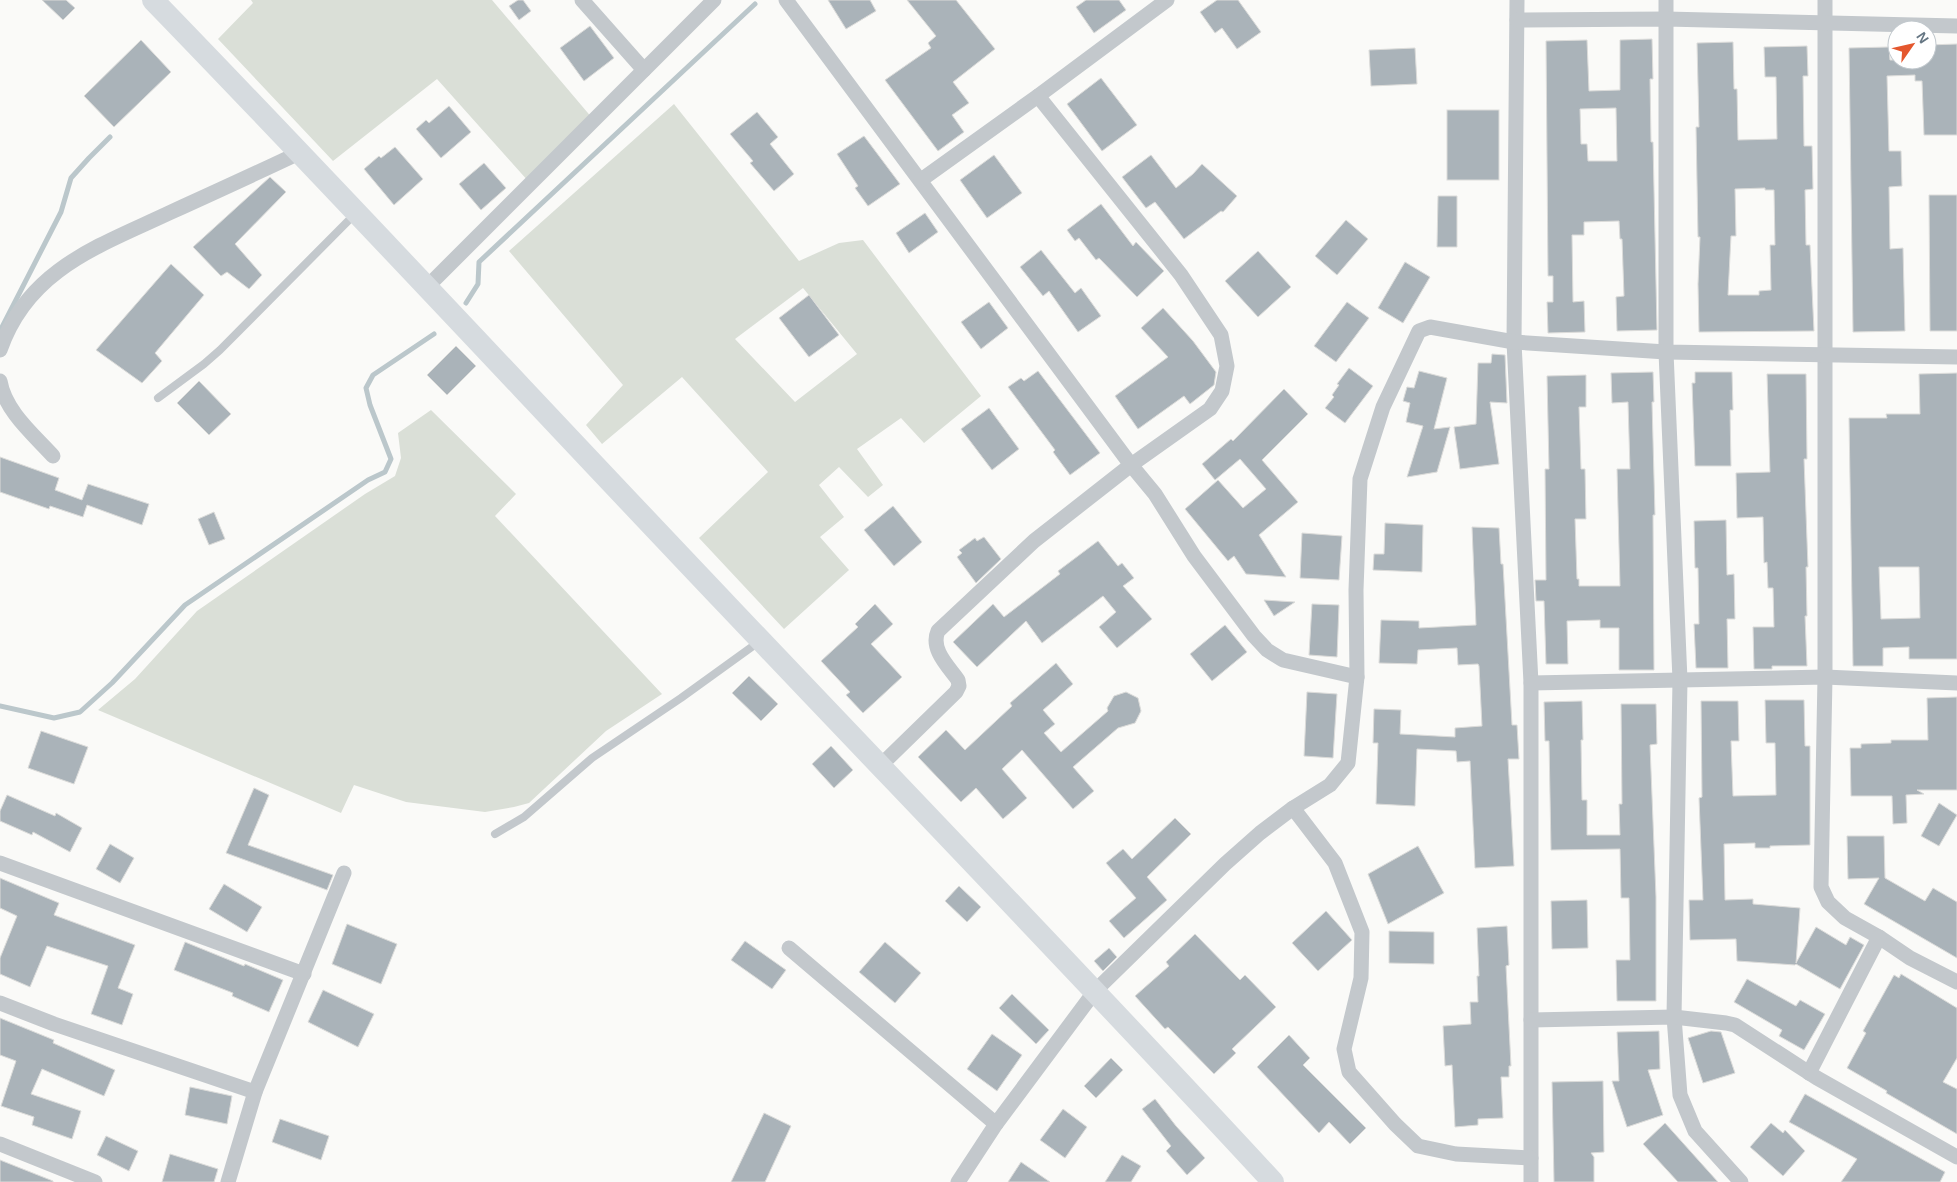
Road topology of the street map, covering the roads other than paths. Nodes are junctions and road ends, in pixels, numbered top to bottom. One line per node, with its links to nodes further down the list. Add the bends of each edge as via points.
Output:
1 (154, 0): 15 (main road)
2 (582, 0): 13 (street)
3 (714, 0): 13 (street)
4 (786, 0): 16 (street)
5 (1167, 0): 14 (street)
6 (1517, 0): 10 (street)
7 (1666, 0): 9 (street)
8 (1825, 0): 11 (street)
9 (1666, 19): 10 (street); 11 (street); 21 (street)
10 (1517, 20): 19 (street)
11 (1825, 23): 12 (street); 22 (street)
12 (1957, 26)
13 (644, 70): 18 (street)
14 (1038, 96): 16 (street); 27 (street, via 1181,275 1221,335 1227,366 1222,391 1210,409)
15 (301, 152): 17 (main road); 20 (street, via 114,237 80,256 45,281 23,304)
16 (921, 180): 27 (street)
17 (356, 213): 18 (main road); 25 (lane, via 220,350)
18 (426, 288): 28 (main road)
19 (1514, 342): 21 (street); 29 (street, via 1424,328 1419,332 1383,407 1360,479); 32 (street)
20 (0, 350)
21 (1666, 352): 22 (street); 31 (street)
22 (1825, 354): 23 (street); 30 (street)
23 (1957, 357)
24 (0, 380): 26 (street, via 15,415)
25 (158, 398)
26 (53, 456)
27 (1131, 465): 29 (street, via 1155,494 1194,556 1267,650 1283,660); 34 (street, via 1034,541 938,631 934,639 936,647 960,686)
28 (760, 640): 34 (main road); 36 (lane, via 592,758 524,817)
29 (1357, 677): 35 (street, via 1348,763 1330,785)
30 (1825, 677): 31 (street); 33 (street); 39 (street, via 1821,888 1828,902 1845,918)
31 (1680, 680): 32 (street); 45 (street)
32 (1531, 683): 46 (street)
33 (1957, 683)
34 (881, 765): 43 (main road)
35 (1293, 808): 43 (street, via 1225,864); 52 (street, via 1334,863 1362,932 1361,978 1344,1049 1349,1072 1394,1124 1418,1146 1456,1154)
36 (495, 834)
37 (0, 863): 41 (street)
38 (344, 873): 41 (street)
39 (1878, 937): 42 (street); 47 (street)
40 (789, 948): 49 (street)
41 (304, 974): 48 (street)
42 (1957, 982)
43 (1095, 991): 49 (street); 56 (main road)
44 (0, 1003): 48 (street)
45 (1674, 1017): 46 (street); 47 (street, via 1735,1026); 58 (street, via 1680,1095 1695,1131)
46 (1531, 1020): 52 (street)
47 (1808, 1073): 51 (street)
48 (255, 1092): 54 (street)
49 (996, 1124): 55 (street)
50 (0, 1144): 53 (street)
51 (1957, 1157)
52 (1531, 1158): 57 (street)
53 (95, 1182)
54 (228, 1182)
55 (958, 1182)
56 (1273, 1182)
57 (1532, 1182)
58 (1741, 1182)

